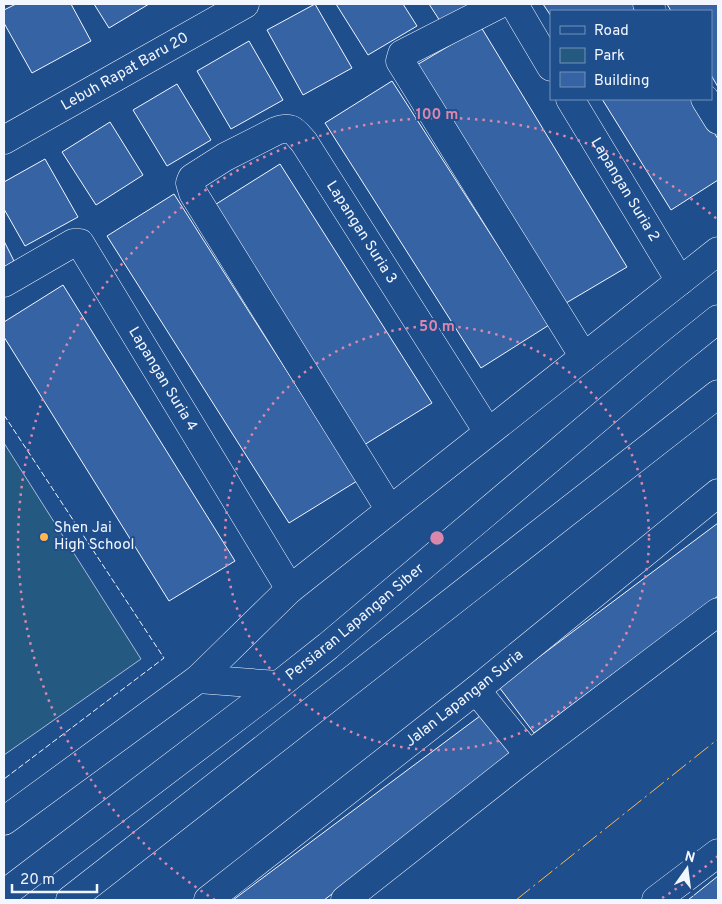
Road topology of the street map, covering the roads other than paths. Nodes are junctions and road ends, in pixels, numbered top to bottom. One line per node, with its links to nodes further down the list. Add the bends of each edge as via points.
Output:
1 (245, 4): 8 (street, Lebuh Rapat Baru 20)
2 (500, 4): 13 (street, via 402,54 400,61)
3 (511, 4): 4 (street)
4 (550, 64)
5 (571, 100): 10 (street, Lapangan Suria 2)
6 (706, 100): 7 (street)
7 (718, 120)
8 (4, 140)
9 (718, 251): 10 (street)
10 (680, 281): 13 (street)
11 (4, 283): 18 (street, Lapangan Suria 4, via 73,243 80,243)
12 (718, 319): 20 (street, Persiaran Lapangan Siber)
13 (584, 357): 15 (street)
14 (718, 394): 21 (street)
15 (488, 432): 17 (street); 17 (street, Lapangan Suria 3, via 293,129 276,131 192,178 193,193)
16 (718, 493): 24 (street, Jalan Lapangan Suria)
17 (390, 510): 18 (street)
18 (290, 589): 22 (street)
19 (718, 612): 25 (street)
20 (328, 646): 21 (street); 23 (street, Persiaran Lapangan Siber)
21 (358, 676): 29 (street)
22 (198, 679): 23 (street); 26 (street)
23 (278, 685): 28 (street, Persiaran Lapangan Siber)
24 (476, 690): 25 (street); 30 (street, Jalan Lapangan Suria)
25 (530, 755): 31 (street)
26 (4, 821)
27 (718, 853): 32 (street)
28 (4, 894)
29 (70, 900)
30 (208, 900)
31 (345, 900)
32 (656, 900)

